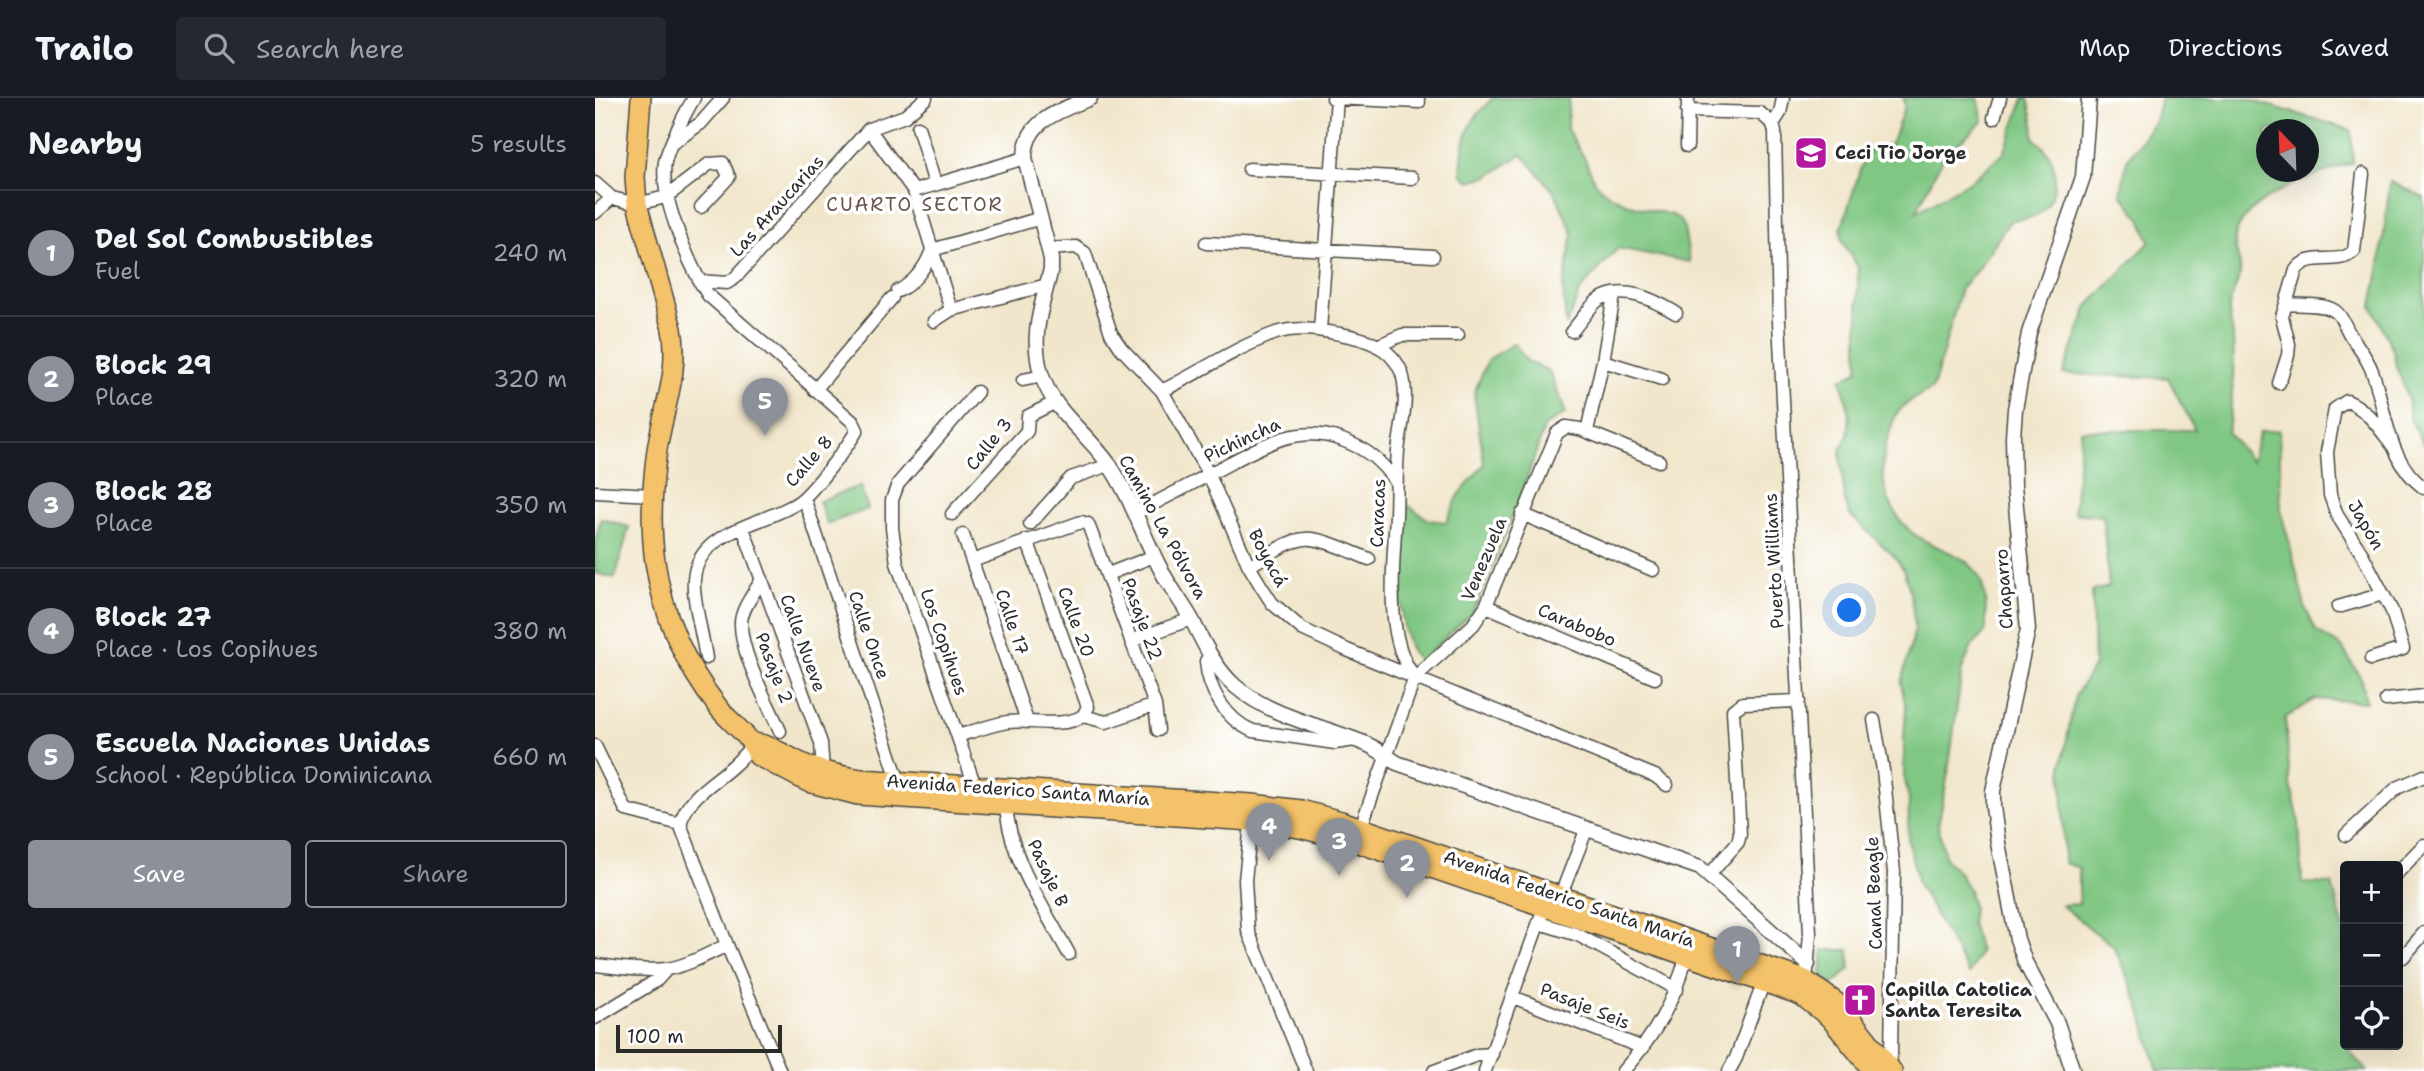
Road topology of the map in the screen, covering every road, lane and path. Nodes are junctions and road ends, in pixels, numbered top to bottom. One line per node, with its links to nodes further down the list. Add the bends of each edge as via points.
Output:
1 (641, 98): 28 (main road, Avenida Federico Santa María, via 635,177)
2 (694, 98): 16 (street)
3 (723, 98): 16 (street, via 701,123)
4 (926, 98): 15 (street, via 905,116)
5 (1090, 98): 18 (street, via 1040,122 1027,140)
6 (1336, 98): 10 (street); 21 (street)
7 (1783, 98): 13 (street)
8 (2000, 98): 12 (street)
9 (2089, 98): 141 (street, Chaparro, via 2083,177 2029,333 2015,409 2014,486 2028,629 1993,807 2017,939 2057,1023)
10 (1419, 102)
11 (1688, 104): 13 (street, via 1760,113); 17 (street)
12 (1994, 118)
13 (1773, 124): 93 (street, Puerto Williams)
14 (918, 127): 24 (street)
15 (869, 129): 25 (street); 37 (street, Las Araucarias, via 736,278 727,283)
16 (673, 142): 26 (street, via 665,163)
17 (1688, 146)
18 (1024, 158): 24 (street); 31 (street, Camino La Pólvora)
19 (1249, 169): 21 (street)
20 (2363, 174): 40 (street, via 2354,251 2348,257 2301,263)
21 (1331, 175): 22 (street); 35 (street)
22 (1412, 178)
23 (595, 183): 27 (street)
24 (935, 184): 25 (street)
25 (914, 191): 34 (street)
26 (666, 197): 28 (street); 29 (street, via 709,164 723,163 729,177); 37 (street)
27 (612, 198): 28 (street); 30 (street)
28 (638, 204): 65 (main road, Avenida Federico Santa María, via 675,349)
29 (701, 207)
30 (595, 213)
31 (1041, 218): 33 (street, Camino La Pólvora); 34 (street)
32 (1206, 243): 35 (street)
33 (1050, 249): 38 (street, Camino La Pólvora); 54 (street, Boyacá, via 1076,247 1085,253 1111,333)
34 (932, 250): 41 (street); 53 (street, via 927,263)
35 (1326, 250): 36 (street); 44 (street)
36 (1433, 256)
37 (699, 281): 53 (street, via 708,295)
38 (1047, 285): 41 (street); 49 (street, Camino La Pólvora, via 1035,343)
39 (1614, 295): 42 (street, via 1649,297); 45 (street, via 1595,303); 48 (street)
40 (2286, 304): 52 (street, via 2282,323 2289,344); 58 (street, via 2321,306 2341,317 2371,368)
41 (951, 310): 43 (street)
42 (1676, 313)
43 (934, 321)
44 (1320, 330): 47 (street, via 1360,337); 54 (street, via 1293,330 1268,337)
45 (1571, 331)
46 (1458, 335): 47 (street, via 1402,335)
47 (1382, 349): 62 (street, Caracas, via 1401,372 1404,387)
48 (1603, 361): 50 (street); 57 (street)
49 (1042, 376): 51 (street); 56 (street, Camino La Pólvora)
50 (1662, 379)
51 (1023, 380)
52 (2279, 383)
53 (815, 390): 66 (street, Calle 8, via 857,428)
54 (1162, 391): 61 (street, Boyacá)
55 (977, 392): 100 (street, Los Copihues, via 898,484 892,500 897,563)
56 (1054, 402): 60 (street, Camino La Pólvora); 68 (street, Calle 3, via 1028,416 1027,431)
57 (1587, 432): 59 (street); 69 (street, Venezuela, via 1560,429)
58 (2393, 446): 63 (street, via 2407,473); 81 (street, Japón, via 2354,404 2347,401 2335,409 2327,452 2330,495)
59 (1659, 461)
60 (1109, 465): 67 (street, Camino La Pólvora); 70 (street, via 1070,478)
61 (1209, 475): 62 (street, Pichincha, via 1289,435 1320,433 1375,456); 67 (street, Pichincha); 77 (street, Boyacá)
62 (1396, 482): 89 (street, Caracas, via 1394,613 1403,659)
63 (2424, 488)
64 (595, 492): 65 (street)
65 (653, 495): 102 (main road, Avenida Federico Santa María, via 655,562 677,638 711,699)
66 (804, 498): 71 (street, Calle 8); 107 (street, Calle Once)
67 (1135, 513): 74 (street, Camino La Pólvora)
68 (952, 514)
69 (1522, 514): 78 (street); 82 (street, Venezuela)
70 (1030, 524)
71 (743, 528): 80 (street, Calle Nueve); 87 (street, Calle 8, via 716,541 697,564 694,580)
72 (963, 535): 76 (street, Calle 17)
73 (1027, 540): 76 (street); 79 (street, Pasaje 22, via 1086,523); 95 (street, Calle 20, via 1089,706)
74 (1154, 556): 79 (street); 84 (street, Camino La Pólvora)
75 (1369, 559): 77 (street, via 1303,539)
76 (972, 561): 97 (street, Calle 17)
77 (1249, 566): 89 (street, Boyacá, via 1272,603 1302,629)
78 (1653, 570)
79 (1108, 574): 85 (street, Pasaje 22)
80 (762, 579): 99 (street, Pasaje 2, via 740,622 745,648); 105 (street, Calle Nueve, via 821,743)
81 (2383, 594): 83 (street); 88 (street, Japón, via 2403,649)
82 (1486, 606): 89 (street, Venezuela, via 1473,625); 90 (street, Carabobo)
83 (2338, 607)
84 (1191, 619): 85 (street); 86 (street, Camino La Pólvora)
85 (1131, 640): 94 (street, Pasaje 22)
86 (1210, 656): 101 (street, Camino La Pólvora, via 1232,684 1256,701); 101 (street, Camino La Pólvora, via 1207,669 1216,695 1243,727 1335,743)
87 (706, 658)
88 (2371, 659)
89 (1415, 677): 104 (street, Venezuela); 108 (street, Boyacá, via 1655,776)
90 (1655, 678)
91 (2424, 696): 92 (street)
92 (2386, 700)
93 (1798, 701): 118 (street, via 1743,704 1733,710 1740,834); 127 (street, Puerto Williams, via 1810,933)
94 (1155, 705): 95 (street, via 1106,722); 98 (street, Pasaje 22)
95 (1083, 716): 97 (street, via 1072,723)
96 (1874, 720): 134 (street, Canal Beagle, via 1894,872 1891,1051)
97 (1027, 721): 100 (street)
98 (1158, 730)
99 (780, 731)
100 (958, 736): 109 (street, Los Copihues)
101 (1355, 740): 104 (street, Camino La Pólvora)
102 (754, 743): 105 (main road, Avenida Federico Santa María, via 766,744); 109 (main road, Avenida Federico Santa María, via 758,756 829,789 867,796); 112 (street, via 736,764 695,795)
103 (595, 746): 112 (street, via 626,810)
104 (1386, 757): 113 (street, Camino La Pólvora); 114 (street, Venezuela)
105 (823, 771): 107 (main road, Avenida Federico Santa María)
106 (2424, 776): 115 (street, via 2397,788)
107 (899, 782): 109 (main road, Avenida Federico Santa María)
108 (1667, 785)
109 (974, 795): 110 (main road, Avenida Federico Santa María); 111 (main road, Avenida Federico Santa María)
110 (1006, 804): 111 (main road, Avenida Federico Santa María); 122 (street, Pasaje B, via 1015,846)
111 (1252, 812): 114 (main road, Avenida Federico Santa María, via 1301,810); 137 (street, via 1245,880 1248,931)
112 (680, 824): 121 (street)
113 (1587, 828): 118 (street, Camino La Pólvora); 119 (street)
114 (1358, 835): 119 (main road, Avenida Federico Santa María)
115 (2346, 835)
116 (2424, 845): 117 (street)
117 (2403, 867)
118 (1710, 874): 127 (street, Camino La Pólvora)
119 (1549, 905): 123 (main road, Avenida Federico Santa María); 127 (main road, Avenida Federico Santa María, via 1692,939); 129 (street, via 1578,935); 130 (street)
120 (2424, 933): 124 (street)
121 (727, 945): 126 (street); 136 (street)
122 (1069, 954)
123 (1687, 956): 128 (main road, Avenida Federico Santa María); 129 (street)
124 (2403, 957)
125 (595, 965): 126 (street)
126 (667, 969): 131 (street)
127 (1805, 980): 128 (main road, Avenida Federico Santa María); 134 (main road, Avenida Federico Santa María, via 1840,1005)
128 (1764, 981): 140 (street)
129 (1677, 989): 132 (street, via 1660,1026)
130 (1513, 996): 132 (street, Pasaje Seis); 133 (street)
131 (595, 1018)
132 (1643, 1048): 139 (street)
133 (1492, 1054): 135 (street); 138 (street)
134 (1884, 1068)
135 (1488, 1070)
136 (780, 1071)
137 (1306, 1071)
138 (1434, 1071)
139 (1623, 1071)
140 (1729, 1071)
141 (2073, 1071)

